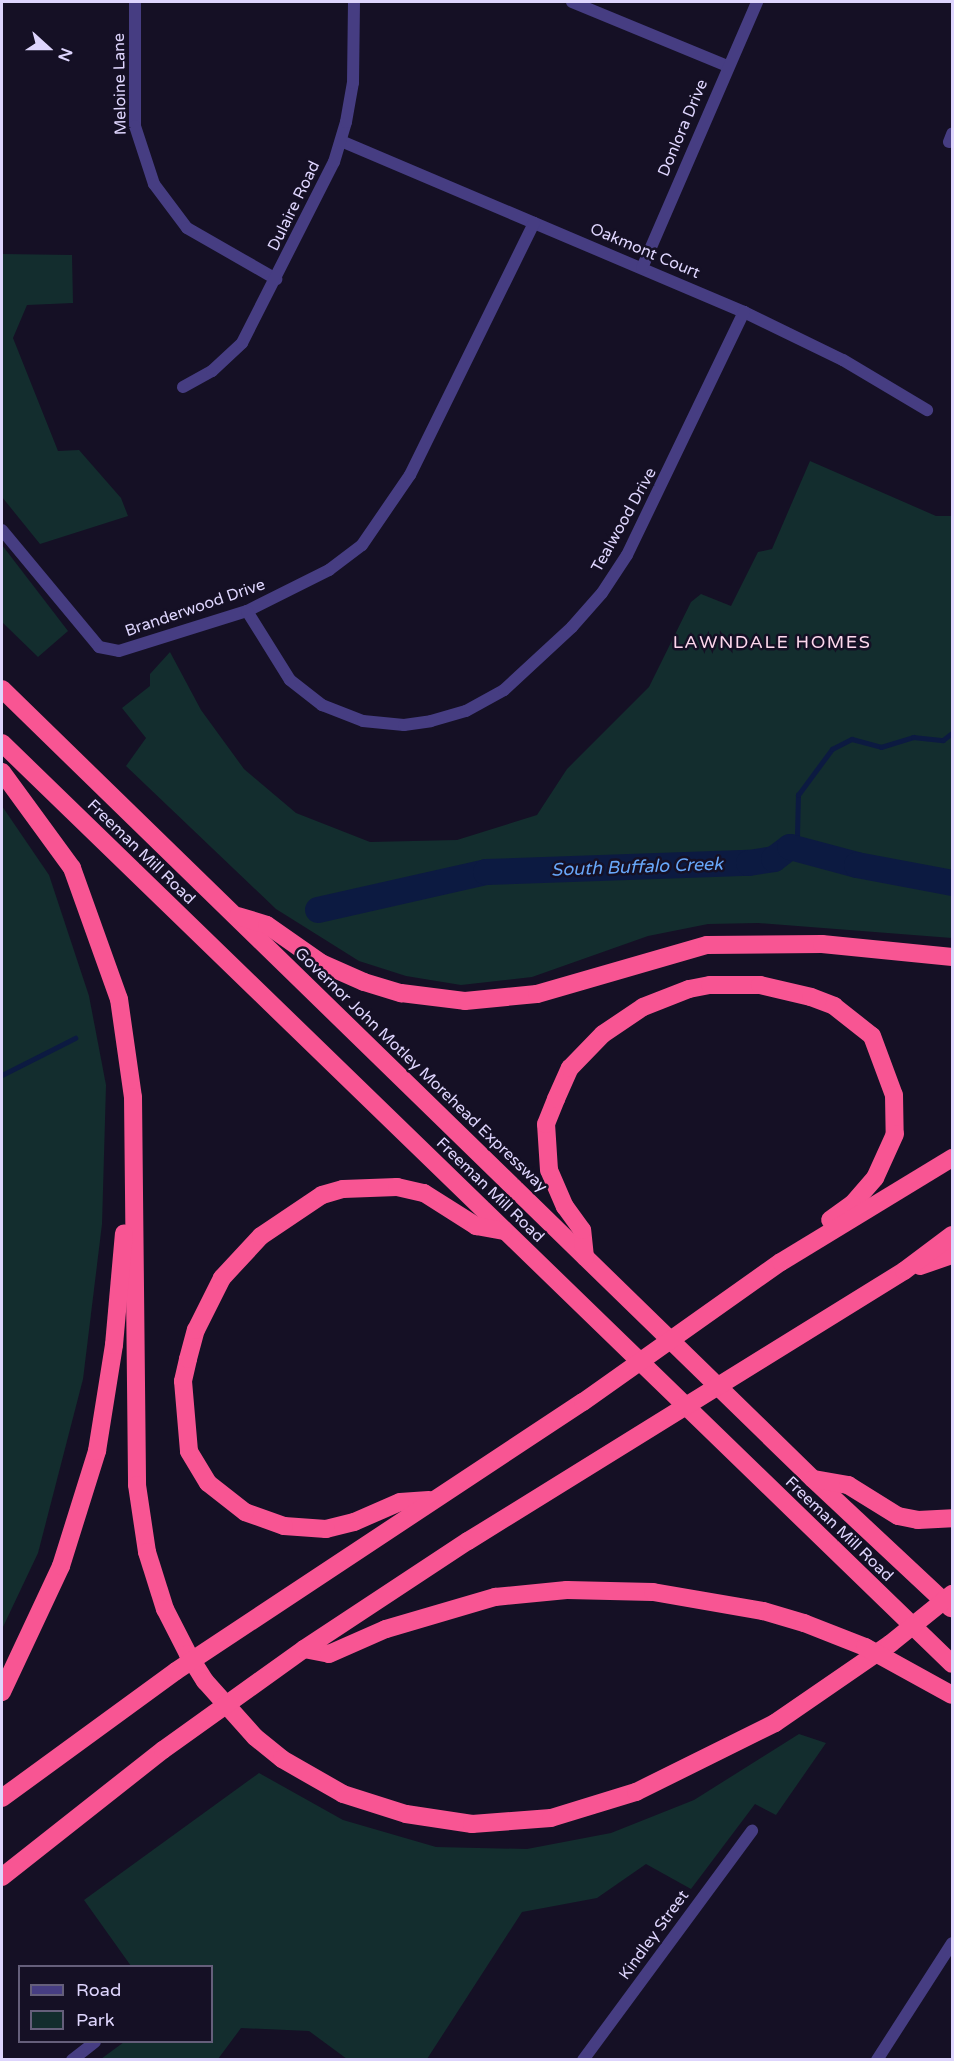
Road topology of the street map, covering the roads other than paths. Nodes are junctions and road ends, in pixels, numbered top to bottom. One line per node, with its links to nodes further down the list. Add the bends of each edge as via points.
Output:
1 (135, 2): 9 (street, Meloine Lane, via 135,126 154,184 187,228)
2 (354, 2): 6 (street, Dulaire Road, via 353,82)
3 (573, 2): 5 (street)
4 (756, 2): 5 (street, Donlora Drive)
5 (727, 66): 8 (street, Donlora Drive)
6 (341, 141): 7 (street, Oakmont Court); 9 (street, Dulaire Road)
7 (534, 223): 8 (street, Oakmont Court); 14 (street, Branderwood Drive, via 410,474 362,545 328,570)
8 (642, 268): 10 (street, Oakmont Court)
9 (276, 279): 11 (street, Dulaire Road, via 242,343 212,371)
10 (744, 312): 12 (street, Oakmont Court, via 843,360); 14 (street, Tealwood Drive, via 627,555 602,593 572,627 504,690 466,711 431,721 404,725 363,722 322,705 290,680)
11 (183, 387)
12 (927, 410)
13 (2, 530): 14 (street, Branderwood Drive, via 99,647 119,651)
14 (247, 611)
15 (2, 689): 18 (highway, Governor John Motley Morehead Expressway)
16 (2, 743): 22 (highway, Freeman Mill Road)
17 (2, 772): 20 (highway, via 72,868 93,920 119,999)
18 (234, 915): 19 (highway, via 267,925 321,963 364,982 400,993 465,1001 537,994 707,945 822,944); 25 (highway, Governor John Motley Morehead Expressway)
19 (952, 957)
20 (133, 1097): 31 (highway, via 137,1485 147,1552 172,1626 205,1681 255,1737 282,1759 343,1794 406,1814 472,1824 551,1818 646,1788 775,1723 890,1644); 35 (highway, via 114,1345 97,1451 61,1566)
21 (952, 1158): 26 (highway)
22 (504, 1232): 29 (highway, via 476,1226 424,1193 397,1187 343,1189 322,1195 261,1236 222,1278 196,1330 188,1359 183,1381 189,1451 208,1483 245,1512 284,1526 326,1529 354,1522 400,1502); 34 (highway, Freeman Mill Road)
23 (952, 1235): 27 (highway)
24 (952, 1255): 27 (highway)
25 (585, 1257): 26 (highway, via 582,1230 565,1207 549,1170 546,1142 546,1124 570,1068 603,1034 658,1000 710,985 760,985 834,1006 872,1036 888,1073 896,1115 892,1144 875,1178 852,1204 789,1251); 28 (highway, Governor John Motley Morehead Expressway)
26 (781, 1262): 29 (highway, via 583,1401)
27 (904, 1271): 33 (highway, via 468,1541)
28 (813, 1479): 30 (highway, via 848,1485 898,1516 918,1520); 32 (highway, Freeman Mill Road)
29 (431, 1500): 37 (highway, via 176,1671)
30 (952, 1518)
31 (952, 1594)
32 (952, 1609)
33 (304, 1649): 36 (highway, via 329,1654 386,1629 495,1598 567,1590 653,1592 763,1611 844,1638 910,1669); 39 (highway, via 145,1763)
34 (952, 1664)
35 (2, 1692)
36 (952, 1695)
37 (2, 1798)
38 (752, 1831): 43 (street, Kindley Street)
39 (2, 1877)
40 (952, 1943): 44 (street)
41 (94, 2043): 42 (street)
42 (72, 2060)
43 (583, 2060)
44 (877, 2060)

